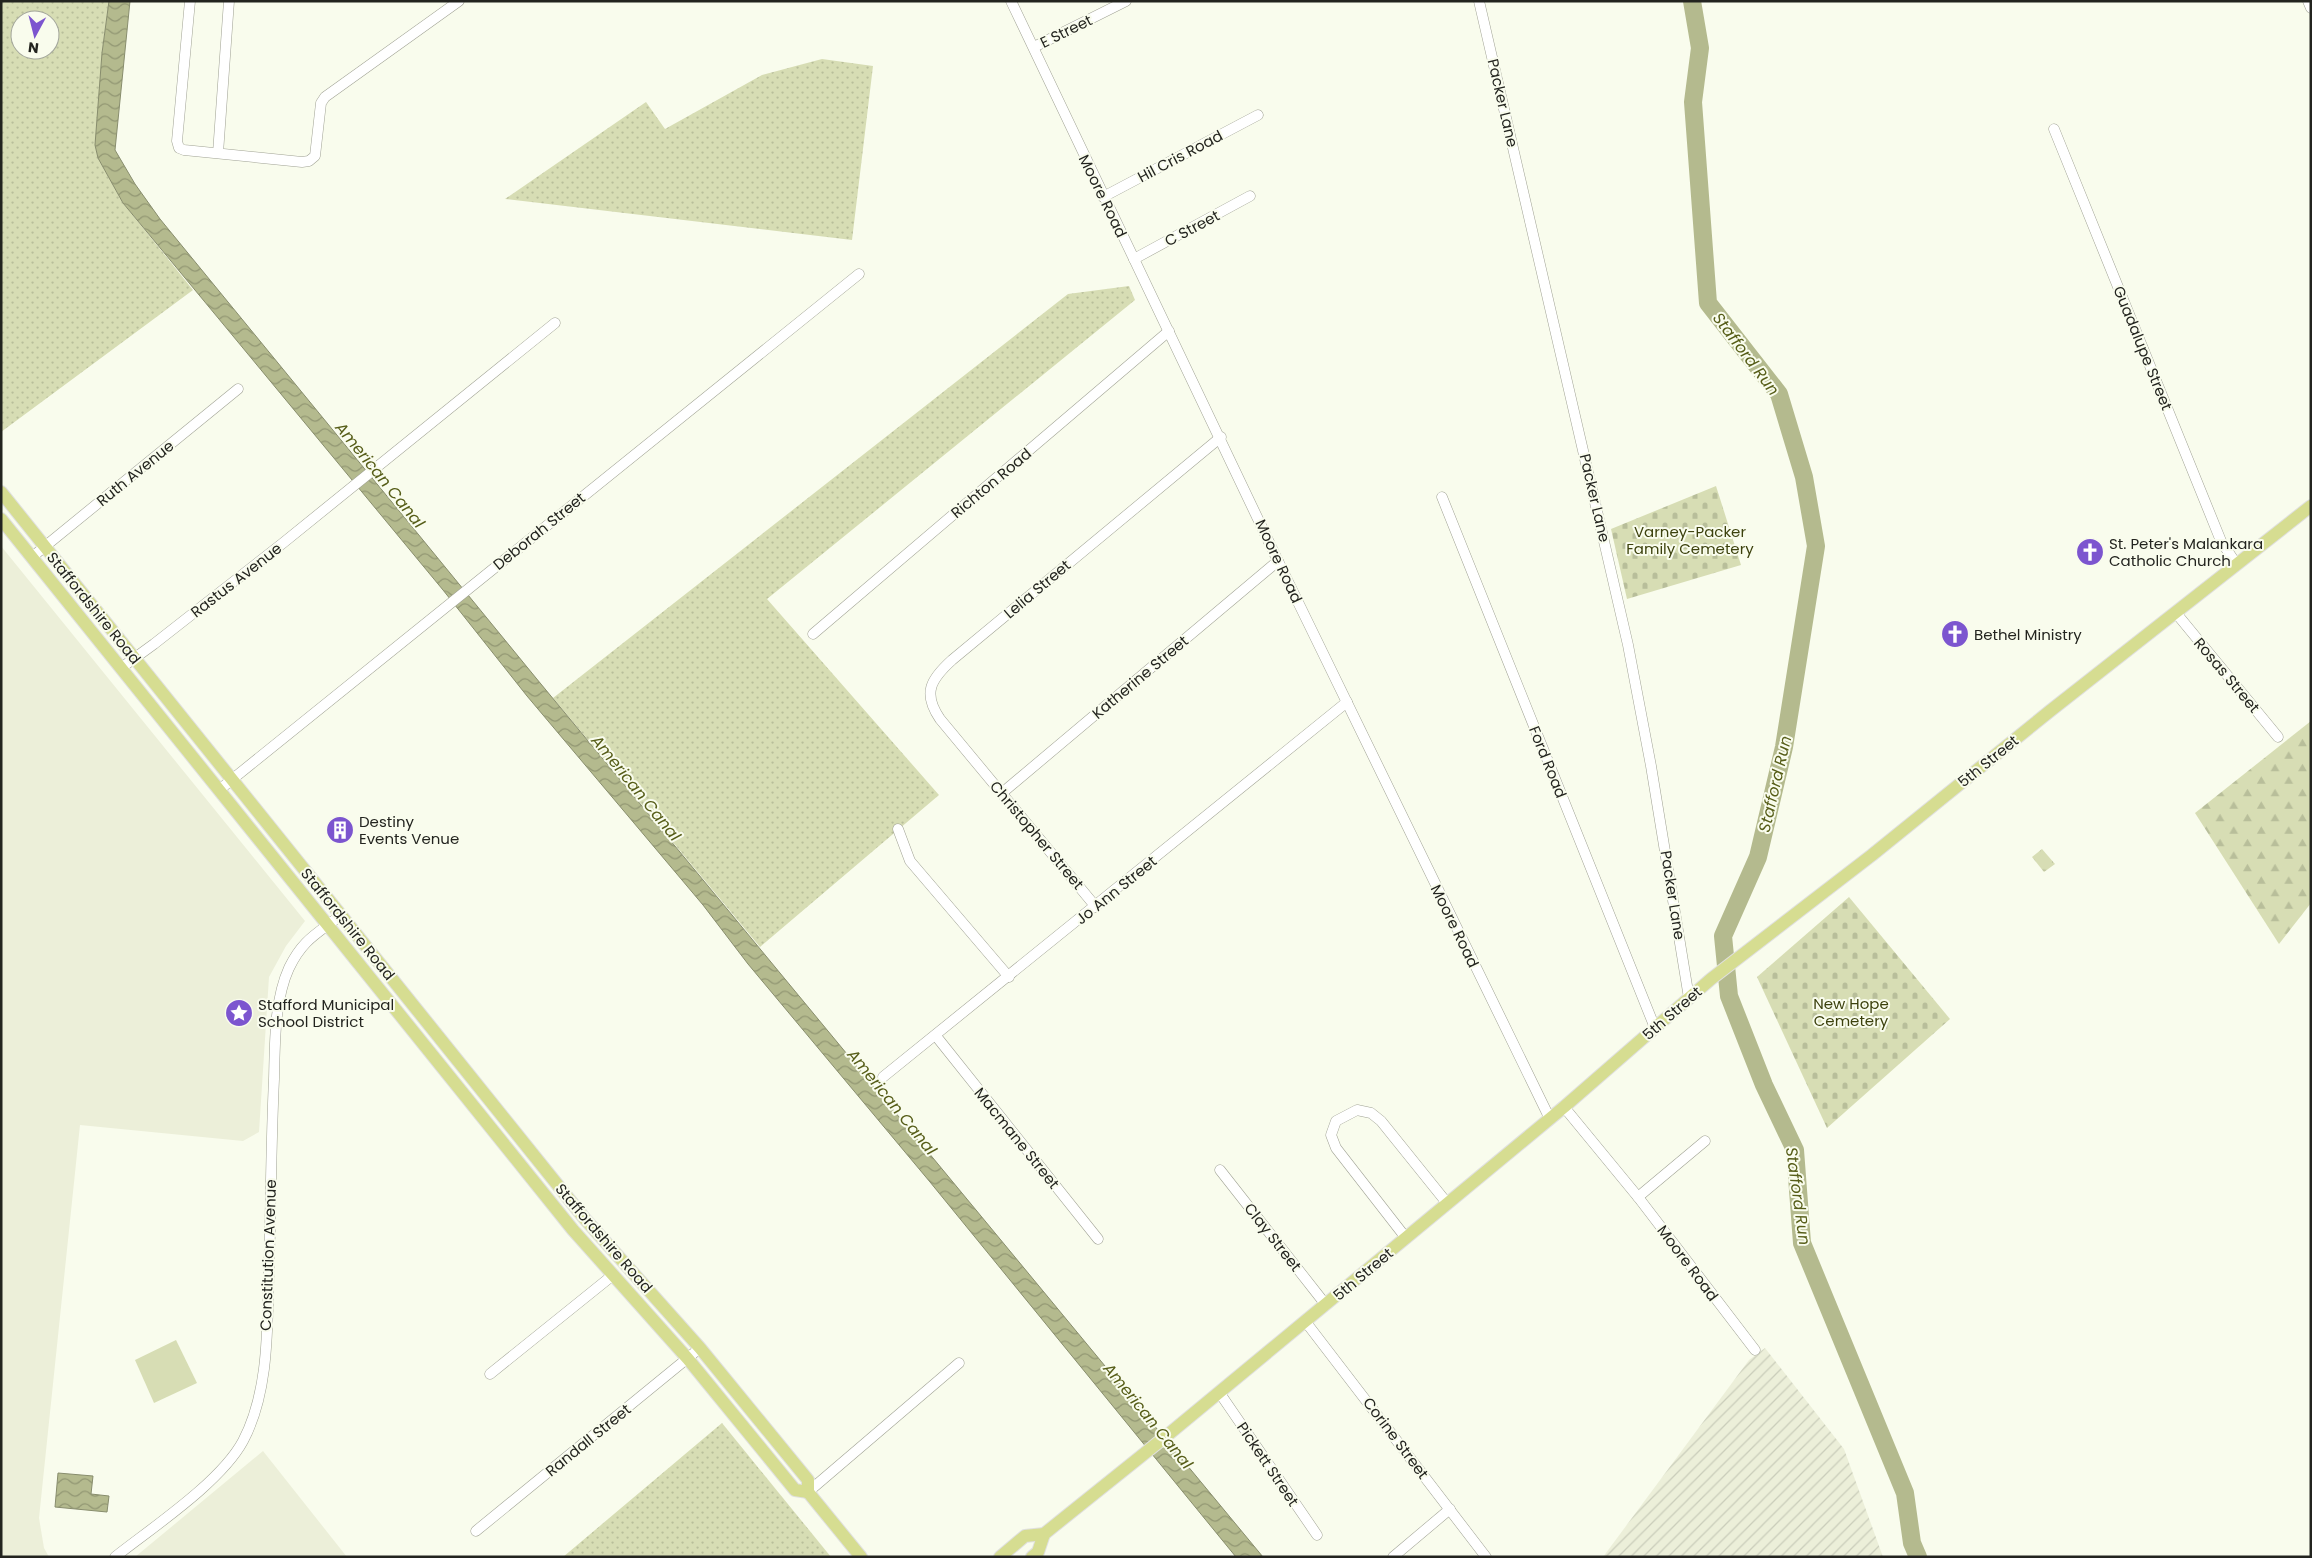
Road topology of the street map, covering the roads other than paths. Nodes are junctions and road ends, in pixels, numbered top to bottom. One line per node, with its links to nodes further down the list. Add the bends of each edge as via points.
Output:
1 (190, 1): 12 (street, via 177,141 179,148 184,150)
2 (229, 1): 12 (street)
3 (459, 1): 12 (street, via 325,97 321,103 315,156 309,161)
4 (1011, 1): 9 (street, Moore Road)
5 (1126, 1): 9 (street, E Street)
6 (1479, 1): 46 (street, Packer Lane, via 1628,645)
7 (2308, 1): 8 (street)
8 (2311, 8)
9 (1034, 47): 14 (street, Moore Road)
10 (1258, 115): 14 (street, Hil Cris Road)
11 (2054, 129): 28 (street, Guadalupe Street, via 2221,541)
12 (218, 154)
13 (1250, 196): 15 (street, C Street)
14 (1103, 197): 15 (street, Moore Road)
15 (1134, 259): 18 (street, Moore Road)
16 (858, 274): 38 (street, Deborah Street)
17 (554, 323): 31 (street, Rastus Avenue)
18 (1168, 332): 20 (street, Moore Road); 30 (street, Richton Road)
19 (238, 390): 25 (street, Ruth Avenue)
20 (1221, 437): 27 (street, Moore Road); 37 (street, Lelia Street, via 936,675 930,689 933,709)
21 (1, 492): 25 (main road, Staffordshire Road)
22 (1442, 497): 47 (street, Ford Road)
23 (2311, 506): 28 (main road, 5th Street)
24 (1, 519): 26 (main road, Staffordshire Road)
25 (45, 547): 26 (street, Ruth Avenue); 31 (main road, Staffordshire Road)
26 (32, 557): 32 (main road, Staffordshire Road)
27 (1278, 561): 34 (street, Moore Road); 40 (street, Katherine Street)
28 (2237, 564): 29 (main road, 5th Street)
29 (2176, 613): 36 (street, Rosas Street); 46 (main road, 5th Street)
30 (813, 634)
31 (134, 658): 32 (street, Rastus Avenue); 33 (main road, Staffordshire Road)
32 (121, 668): 35 (main road, Staffordshire Road)
33 (168, 700): 35 (street); 38 (main road, Staffordshire Road)
34 (1347, 702): 42 (street, Jo Ann Street); 51 (street, Moore Road)
35 (156, 710): 39 (main road, Staffordshire Road)
36 (2278, 737)
37 (977, 764): 40 (street, Christopher Street)
38 (232, 779): 39 (street, Deborah Street); 43 (main road, Staffordshire Road)
39 (219, 790): 44 (main road, Staffordshire Road)
40 (1002, 793): 42 (street, Christopher Street)
41 (898, 829): 45 (street, via 910,861)
42 (1096, 906): 45 (street, Jo Ann Street)
43 (341, 915): 44 (street, Constitution Avenue); 61 (main road, Staffordshire Road, via 585,1219)
44 (328, 925): 58 (main road, Staffordshire Road, via 573,1230); 72 (street, Constitution Avenue, via 308,938 296,956 288,970 281,997 275,1044 268,1299 262,1391 257,1411 228,1464)
45 (1009, 977): 48 (street, Jo Ann Street)
46 (1689, 998): 47 (main road, 5th Street)
47 (1655, 1028): 50 (main road, 5th Street)
48 (936, 1036): 49 (street, Jo Ann Street); 57 (street, Macmane Street)
49 (883, 1077)
50 (1564, 1107): 51 (main road, 5th Street); 54 (street, Moore Road)
51 (1550, 1119): 55 (main road, 5th Street)
52 (1705, 1141): 54 (street)
53 (1220, 1170): 59 (street, Clay Street)
54 (1638, 1198): 62 (street, Moore Road)
55 (1447, 1203): 56 (main road, 5th Street); 56 (street, via 1371,1113 1357,1110 1336,1121 1331,1135 1336,1148)
56 (1406, 1238): 59 (main road, 5th Street)
57 (1098, 1239)
58 (613, 1275): 63 (main road, Staffordshire Road); 65 (street)
59 (1326, 1304): 60 (main road, 5th Street)
60 (1305, 1321): 66 (main road, 5th Street); 68 (street, Corine Street)
61 (700, 1348): 63 (street, Randall Street); 67 (main road, Staffordshire Road, via 808,1480)
62 (1755, 1350)
63 (688, 1359): 67 (main road, Staffordshire Road, via 795,1490); 69 (street, Randall Street)
64 (959, 1362): 67 (street)
65 (490, 1374)
66 (1219, 1392): 70 (main road, 5th Street); 71 (street, Pickett Street)
67 (808, 1492): 73 (main road, Staffordshire Road)
68 (1450, 1509): 76 (street); 77 (street, Corine Street)
69 (476, 1530)
70 (1044, 1534): 74 (main road, 5th Street, via 1025,1536); 75 (main road, 5th Street, via 1038,1552)
71 (1317, 1535)
72 (115, 1557)
73 (861, 1557)
74 (1000, 1557)
75 (1032, 1557)
76 (1393, 1557)
77 (1486, 1557)

